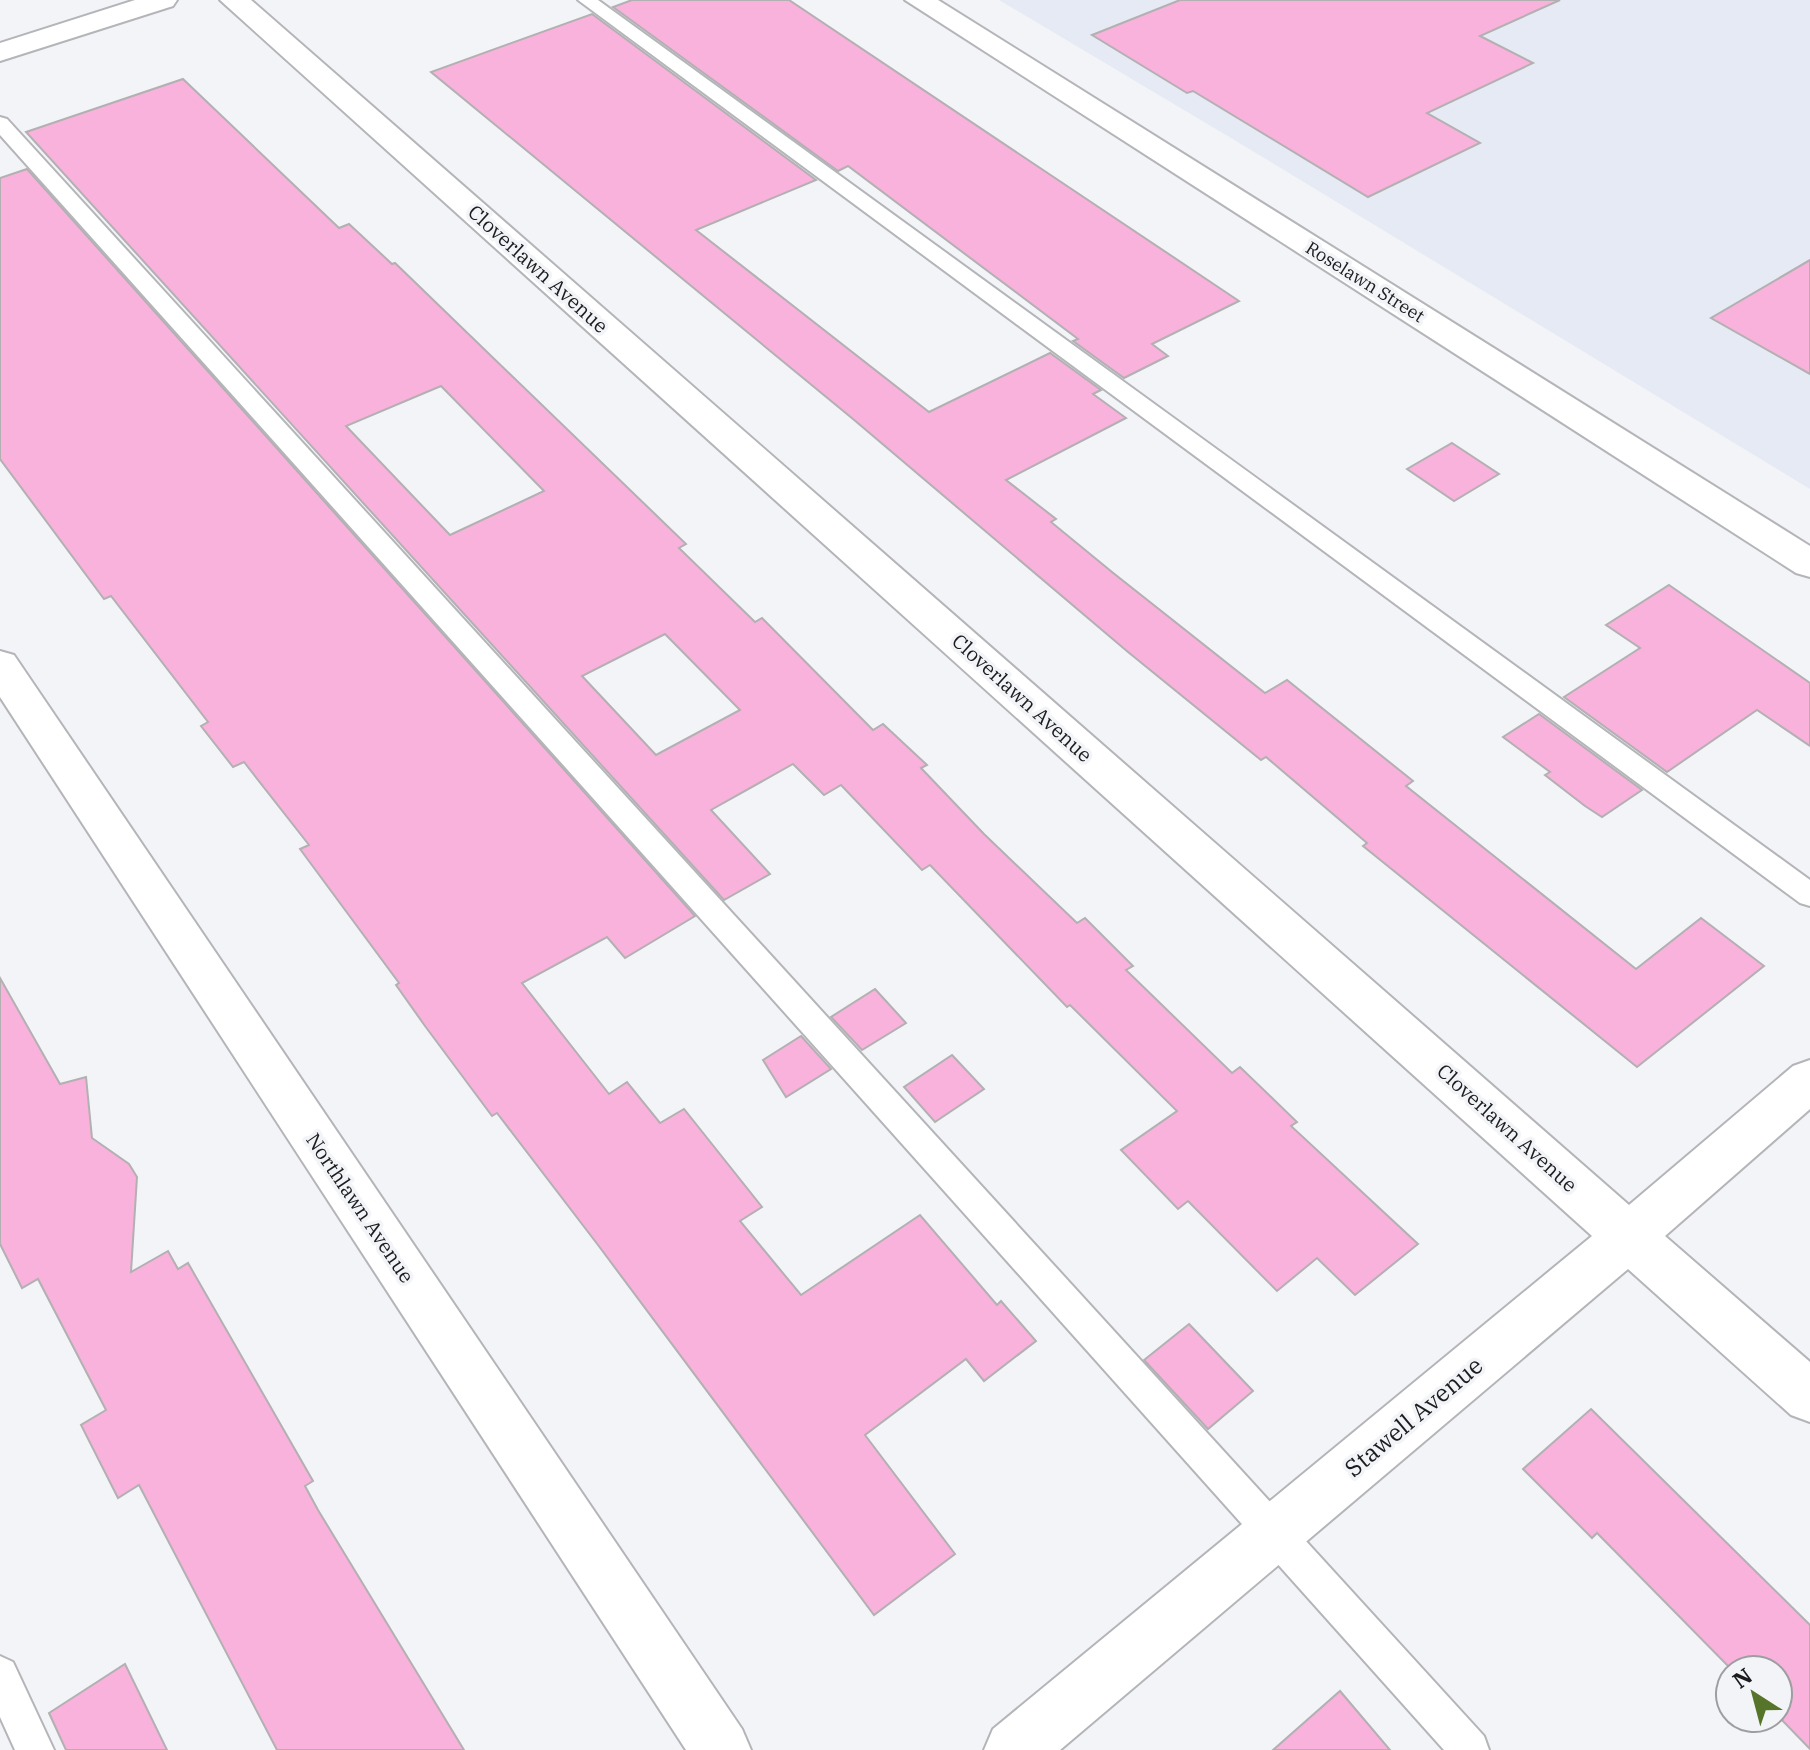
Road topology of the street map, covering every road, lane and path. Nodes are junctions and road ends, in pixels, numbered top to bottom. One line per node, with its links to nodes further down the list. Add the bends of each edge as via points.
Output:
1 (163, 0): 5 (street)
2 (234, 0): 11 (street, Cloverlawn Avenue)
3 (587, 0): 9 (lane)
4 (919, 0): 7 (street, Roselawn Street)
5 (0, 52)
6 (0, 123): 13 (lane)
7 (1810, 564)
8 (0, 665): 16 (street, Northlawn Avenue)
9 (1810, 895)
10 (1810, 1080): 11 (street, Stawell Avenue)
11 (1629, 1236): 12 (street, Cloverlawn Avenue); 13 (street, Stawell Avenue)
12 (1810, 1397)
13 (1276, 1532): 17 (street, Stawell Avenue); 18 (lane)
14 (0, 1675): 15 (lane)
15 (35, 1750)
16 (721, 1750)
17 (1014, 1750)
18 (1470, 1750)

